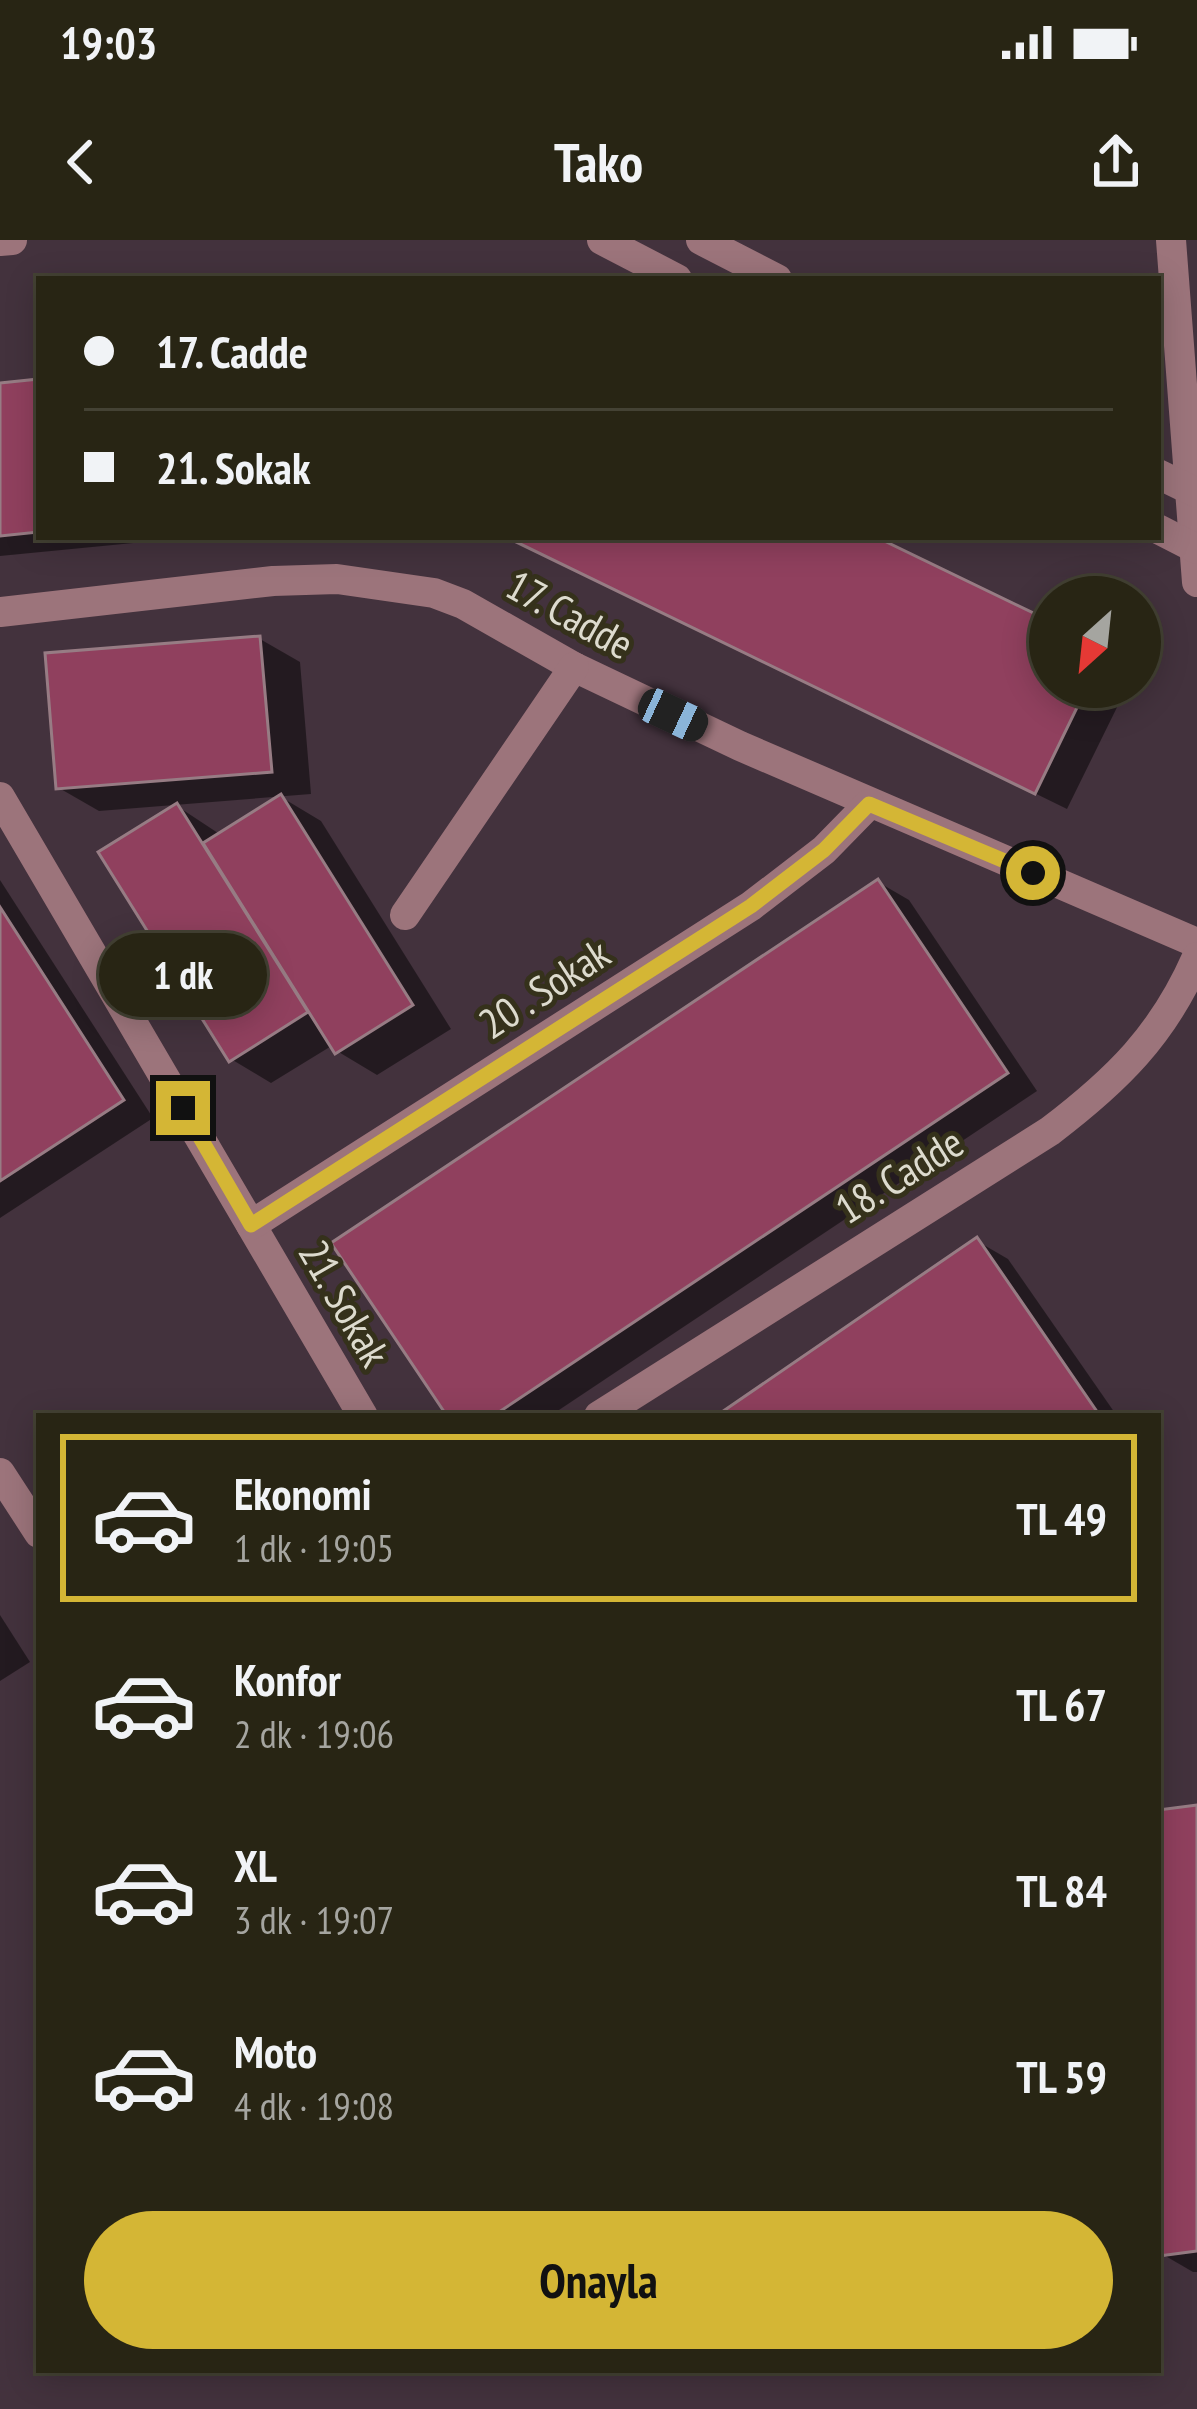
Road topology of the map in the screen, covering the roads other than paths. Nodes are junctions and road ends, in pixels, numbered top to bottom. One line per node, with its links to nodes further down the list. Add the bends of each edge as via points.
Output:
1 (12, 240): 5 (street)
2 (602, 240): 6 (street)
3 (700, 240): 7 (street)
4 (1171, 240): 9 (street)
5 (0, 241)
6 (671, 276)
7 (771, 276)
8 (1161, 475): 9 (street)
9 (1194, 492): 11 (street)
10 (1161, 530): 11 (street)
11 (1196, 548): 12 (street)
12 (1197, 582)
13 (0, 612): 14 (street, 17. Cadde, via 337,579 463,604)
14 (574, 667): 16 (street, 17. Cadde); 17 (street)
15 (0, 797): 20 (street, 21. Sokak)
16 (869, 804): 18 (street, 17. Cadde); 20 (street, 20 . Sokak, via 751,906)
17 (405, 915)
18 (1197, 943)
19 (1197, 957): 22 (street, 18. Cadde, via 1169,1012 1106,1088)
20 (251, 1225): 21 (street, 21. Sokak)
21 (361, 1413)
22 (604, 1413)
23 (0, 1473): 24 (street)
24 (36, 1528)

